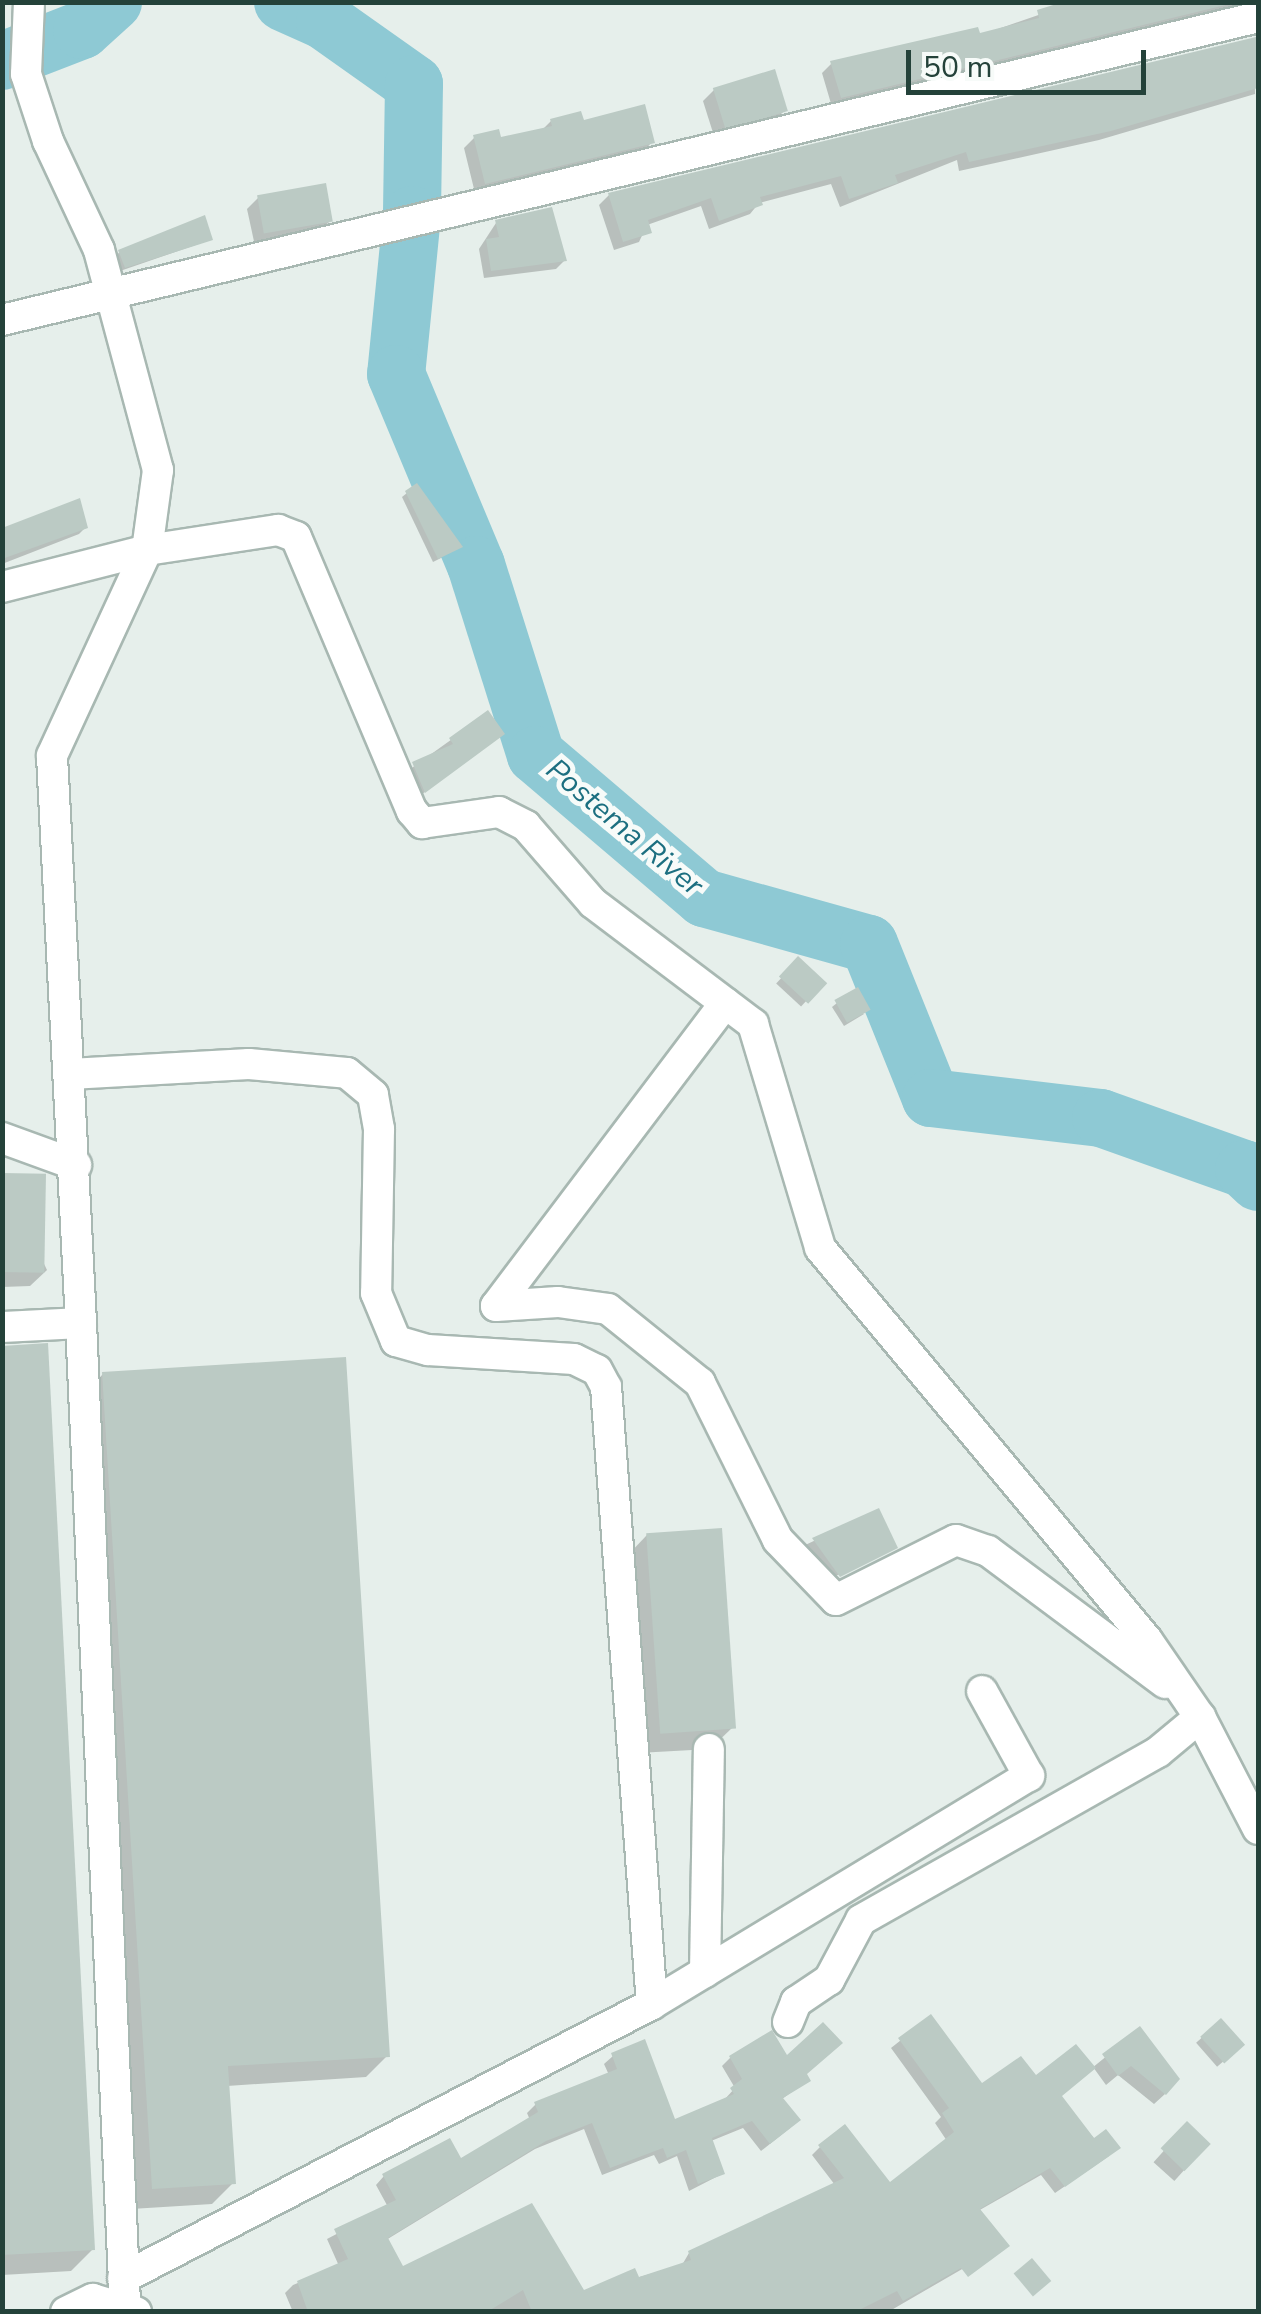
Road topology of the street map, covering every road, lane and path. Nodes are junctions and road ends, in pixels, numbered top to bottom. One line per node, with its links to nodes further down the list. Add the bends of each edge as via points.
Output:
1 (29, 8): 3 (street, via 26,74)
2 (1258, 17): 3 (street)
3 (112, 295): 4 (street); 5 (street, via 158,470)
4 (2, 320)
5 (148, 550): 6 (street); 7 (street, via 278,530 296,537 412,812 422,822 499,812 526,826 592,903); 8 (street, via 52,756)
6 (2, 586)
7 (725, 1003): 14 (street, via 753,1024 765,1049 820,1248 1147,1640); 14 (street, via 496,1306 558,1302 608,1309 700,1383 778,1540 836,1600 956,1540 988,1551)
8 (70, 1074): 10 (street); 18 (street, via 249,1064 347,1073 373,1095 380,1129 376,1292 396,1341 428,1350 574,1359 598,1370 606,1387)
9 (2, 1138): 10 (street)
10 (76, 1165): 11 (street)
11 (81, 1323): 12 (street); 20 (street)
12 (2, 1327)
13 (982, 1691): 17 (street, via 1029,1776)
14 (1192, 1707): 16 (street); 19 (street, via 1158,1752 860,1920 828,1980 796,2002)
15 (709, 1749): 17 (street)
16 (1258, 1829)
17 (704, 1972): 18 (street)
18 (652, 2004): 20 (street)
19 (788, 2022)
20 (128, 2298): 21 (street, via 93,2299)
21 (66, 2312)

